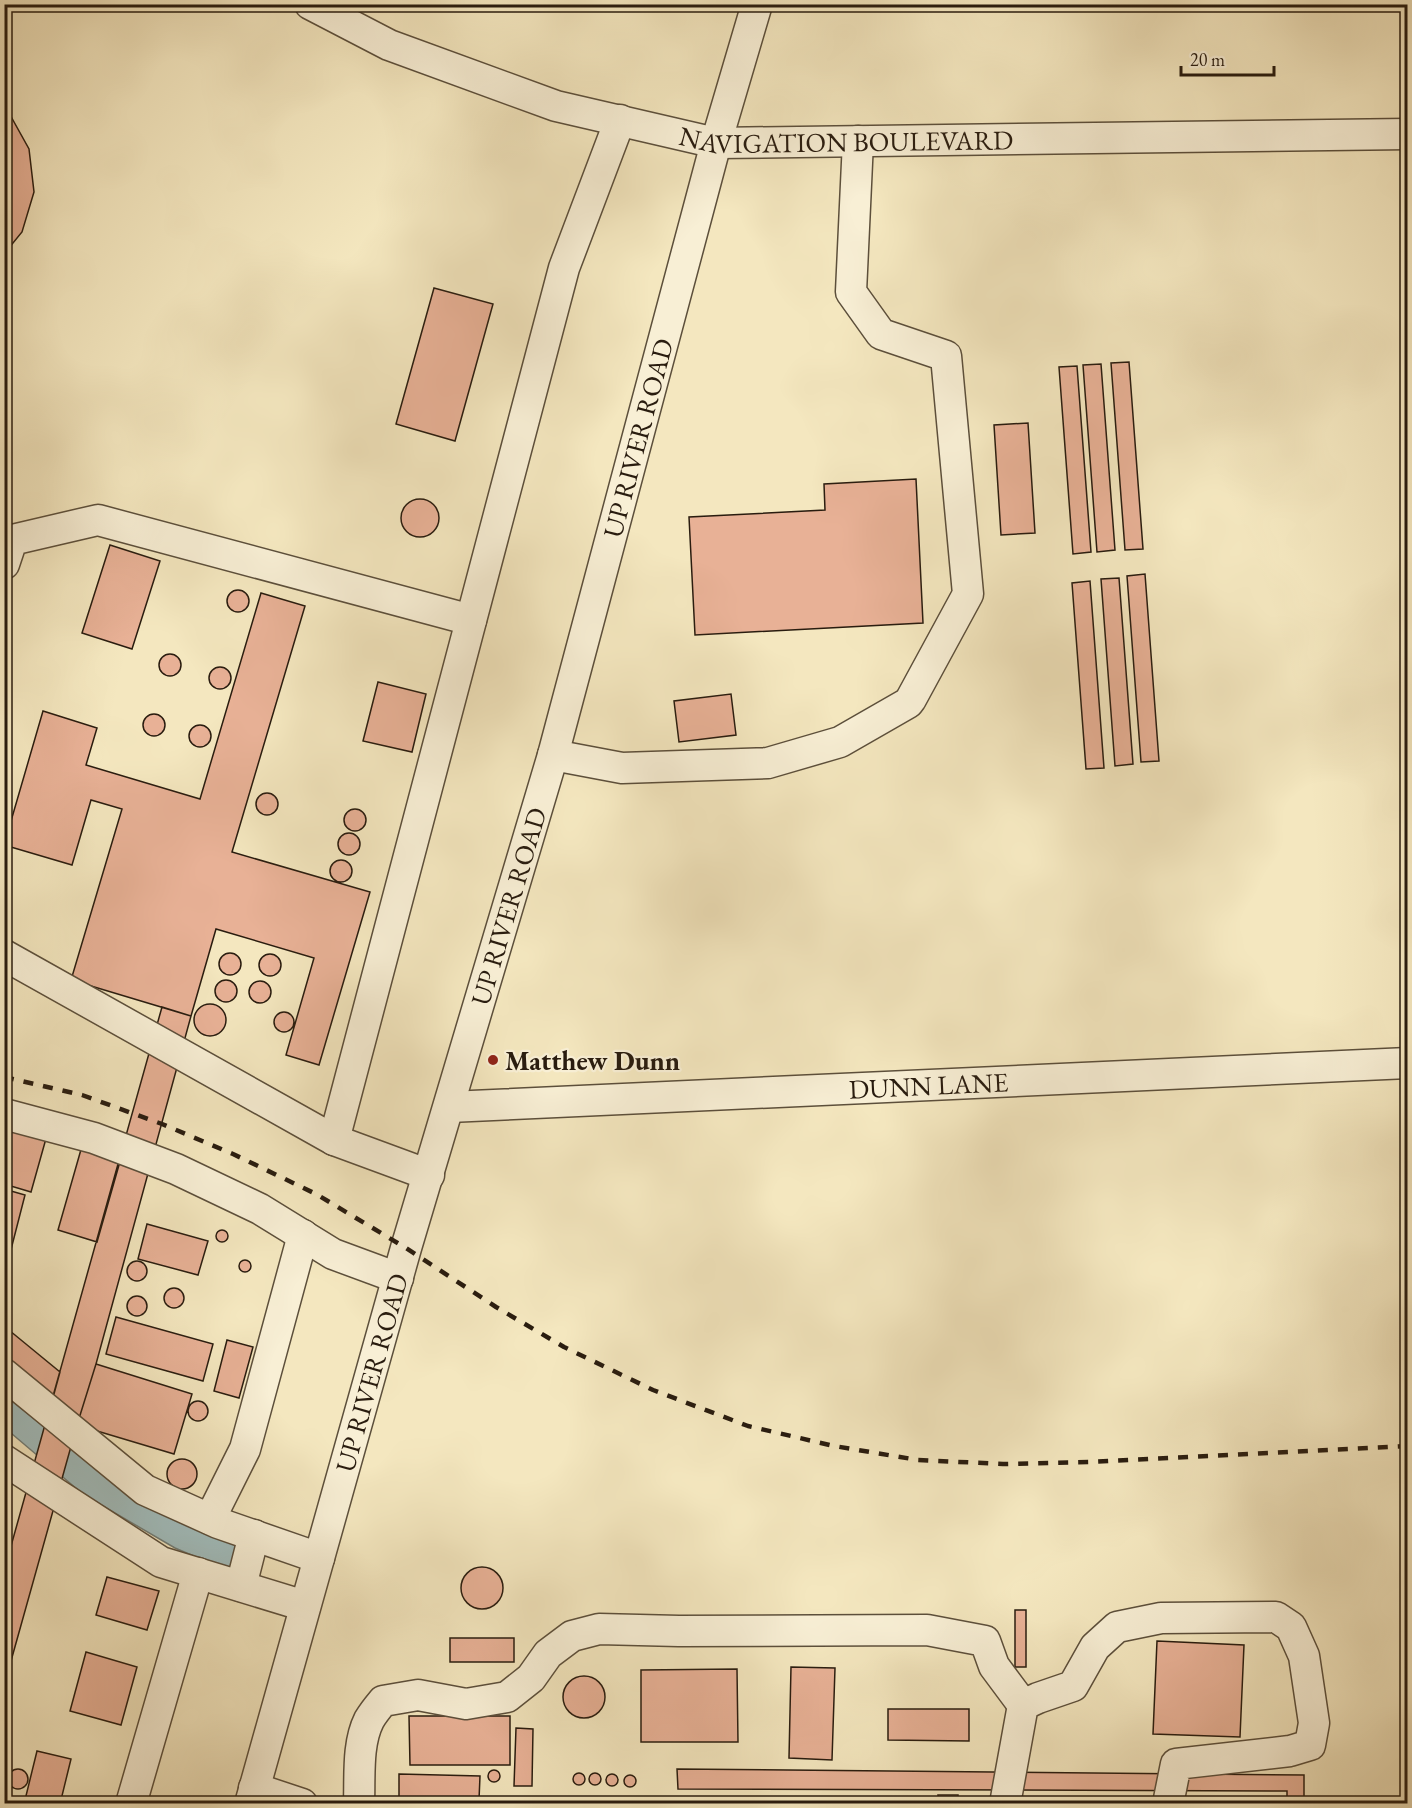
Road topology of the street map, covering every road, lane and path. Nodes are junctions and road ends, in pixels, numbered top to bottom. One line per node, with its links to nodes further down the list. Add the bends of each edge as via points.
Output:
1 (310, 4): 3 (street, NAVIGATION BOULEVARD, via 389,45 556,106)
2 (757, 4): 6 (street, UP RIVER ROAD)
3 (620, 120): 6 (street, NAVIGATION BOULEVARD); 8 (street, via 564,268)
4 (1407, 134): 5 (street, NAVIGATION BOULEVARD)
5 (858, 141): 6 (street, NAVIGATION BOULEVARD); 9 (street, via 851,292 881,334 946,356 968,594 908,703 840,742 768,763 622,768)
6 (716, 143): 9 (street, UP RIVER ROAD)
7 (4, 564): 8 (street, via 12,540 98,520)
8 (471, 620): 14 (street)
9 (553, 755): 12 (street, UP RIVER ROAD)
10 (4, 955): 14 (street)
11 (1407, 1063): 12 (street, DUNN LANE)
12 (449, 1107): 15 (street, UP RIVER ROAD)
13 (4, 1113): 16 (street, via 94,1138 176,1169 260,1209)
14 (334, 1140): 15 (street)
15 (429, 1175): 17 (street, UP RIVER ROAD)
16 (303, 1235): 17 (street, via 333,1254); 20 (street, via 245,1449)
17 (398, 1278): 22 (street, UP RIVER ROAD)
18 (4, 1374): 20 (street, via 146,1491)
19 (4, 1460): 23 (street, via 161,1562)
20 (210, 1519): 21 (street)
21 (254, 1535): 22 (street); 24 (street)
22 (319, 1558): 25 (street, UP RIVER ROAD)
23 (198, 1573): 24 (street); 28 (street)
24 (241, 1586): 25 (street)
25 (305, 1606): 27 (street, UP RIVER ROAD)
26 (1023, 1705): 30 (street, via 994,1666 986,1641 927,1630 599,1629 572,1636 548,1654 531,1678 507,1697 466,1704 418,1695 383,1701 365,1731); 31 (street); 32 (street, via 1073,1686 1095,1647 1117,1627 1161,1618 1264,1617 1276,1617 1291,1627 1304,1656 1314,1723 1310,1745 1176,1764)
27 (252, 1796): 29 (street)
28 (130, 1803)
29 (302, 1803)
30 (359, 1803)
31 (1005, 1803)
32 (1168, 1803)

